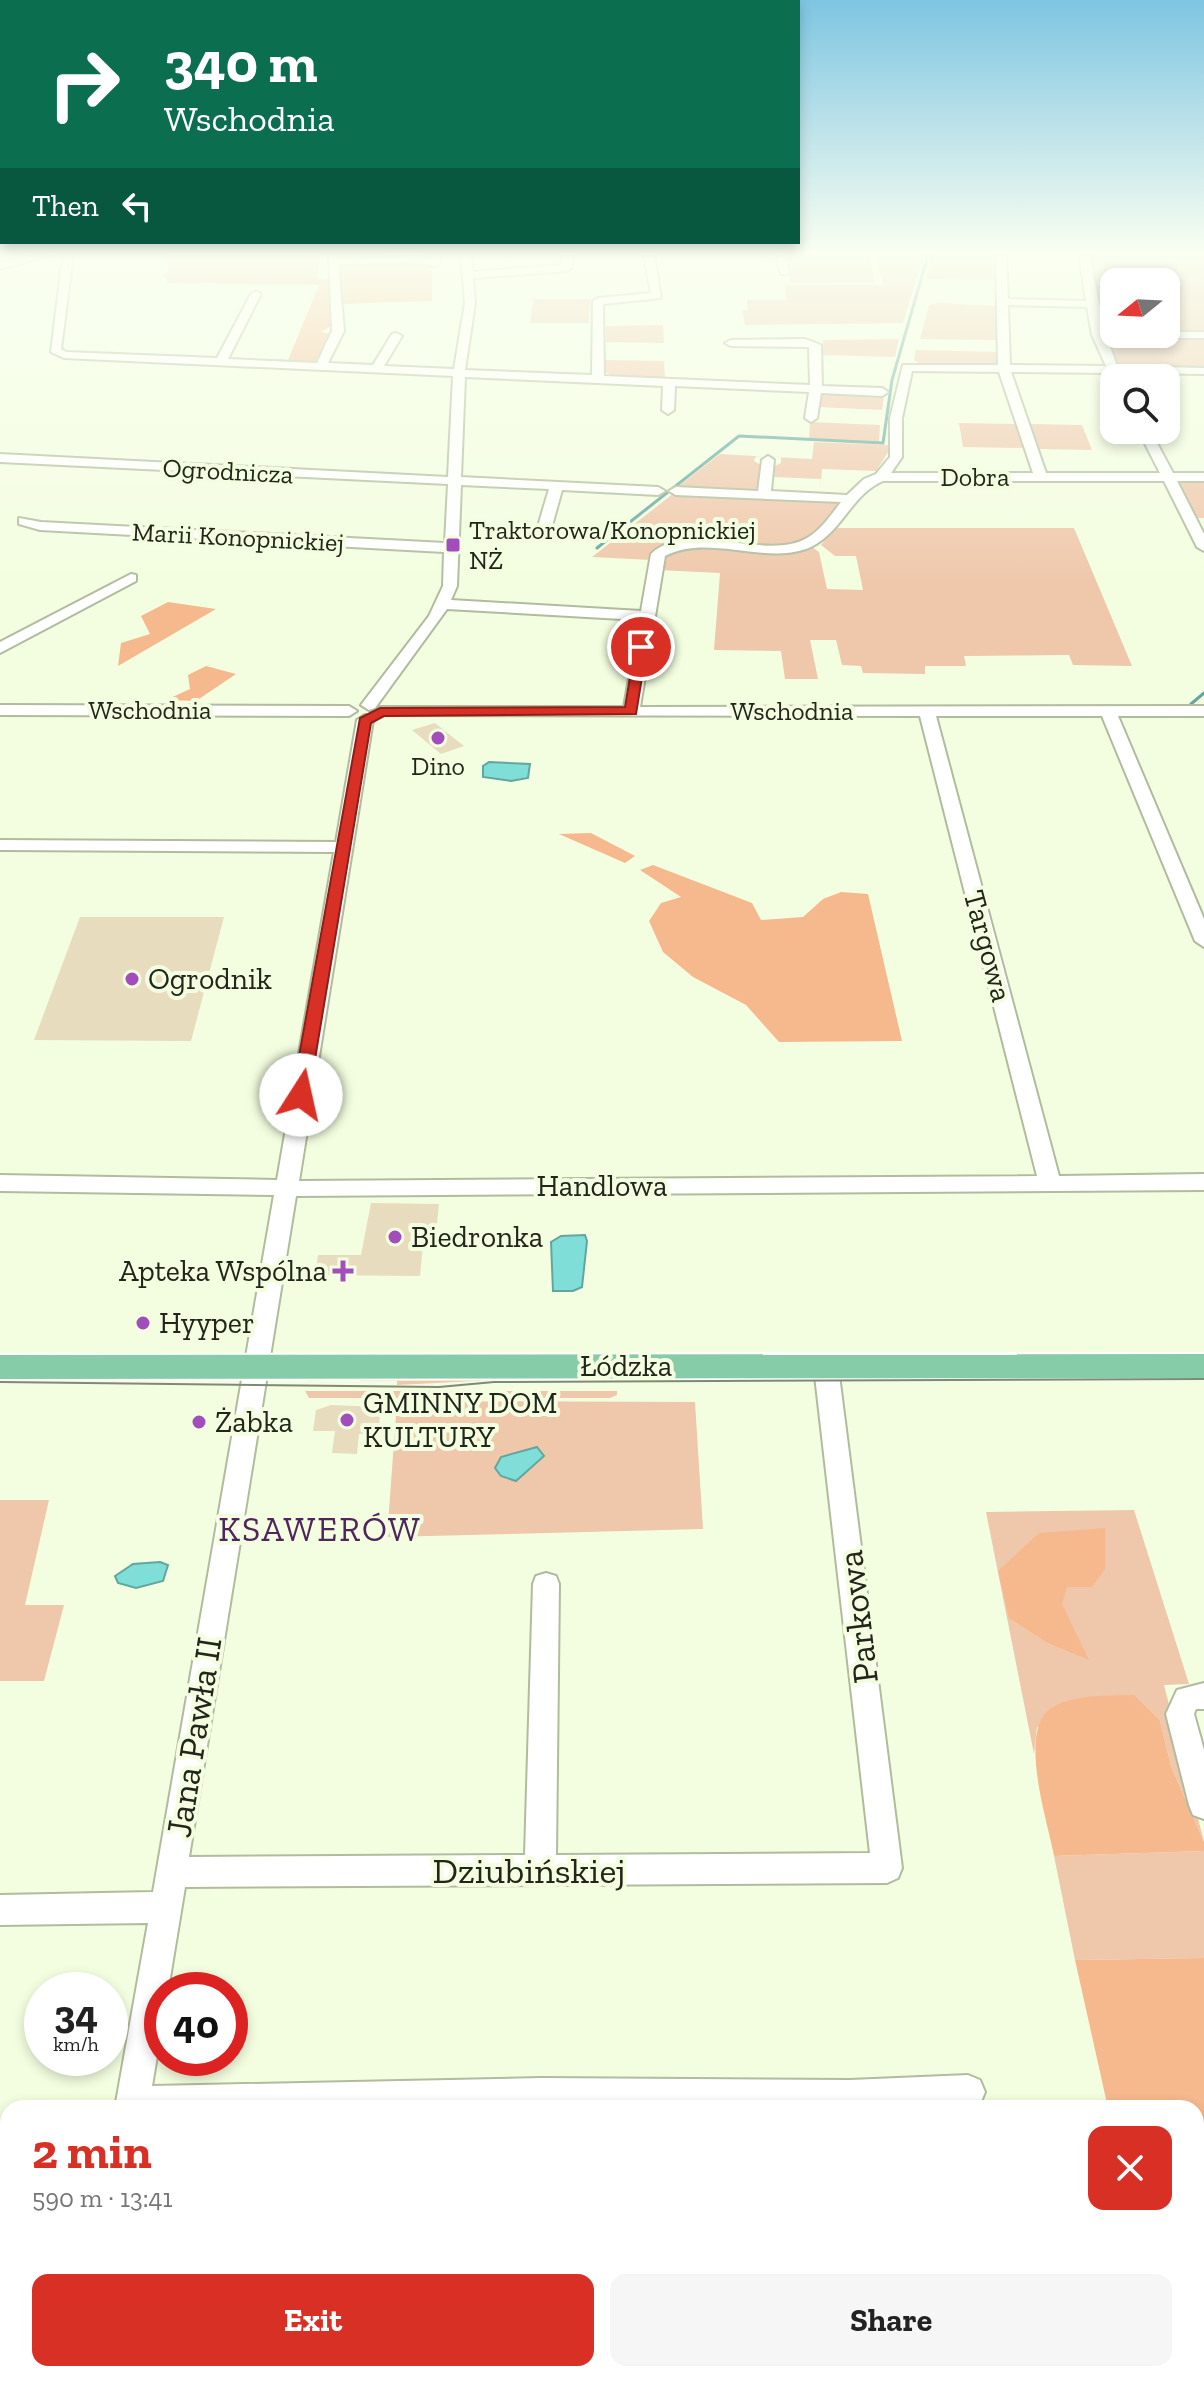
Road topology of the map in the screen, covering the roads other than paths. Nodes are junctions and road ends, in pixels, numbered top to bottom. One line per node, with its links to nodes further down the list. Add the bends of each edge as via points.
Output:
1 (299, 366): 6 (street)
2 (378, 366): 8 (street)
3 (460, 366): 12 (street)
4 (598, 366): 13 (street)
5 (816, 366): 15 (street)
6 (321, 367): 8 (street)
7 (1004, 368): 11 (street); 22 (street, via 907,367 896,418 896,457); 23 (street)
8 (376, 370): 12 (street)
9 (1204, 371): 10 (street)
10 (1180, 372)
11 (1100, 373)
12 (459, 374): 13 (street); 26 (street)
13 (598, 380): 14 (street)
14 (669, 383): 15 (street); 17 (street)
15 (816, 389): 16 (street); 18 (street)
16 (882, 392)
17 (668, 410)
18 (811, 418)
19 (1151, 444): 24 (street)
20 (0, 458): 26 (street, Ogrodnicza)
21 (768, 460): 30 (street)
22 (881, 477): 23 (street, Dobra); 31 (street)
23 (1041, 477): 24 (street, Dobra)
24 (1167, 477): 25 (street, Dobra); 35 (street)
25 (1204, 477)
26 (456, 482): 27 (street, Ogrodnicza); 36 (street)
27 (557, 486): 28 (street, Ogrodnicza); 33 (street)
28 (658, 491)
29 (676, 491): 30 (street)
30 (764, 495): 31 (street)
31 (853, 499): 34 (street)
32 (24, 521): 36 (street, Marii Konopnickiej)
33 (543, 533)
34 (809, 543): 37 (street); 40 (street, via 780,549 664,548 658,554)
35 (1204, 547)
36 (452, 548): 39 (street)
37 (824, 552)
38 (131, 578): 41 (street)
39 (444, 604): 40 (street); 47 (street)
40 (646, 616): 43 (street)
41 (5, 640)
42 (0, 710): 47 (street, Wschodnia)
43 (631, 711): 44 (street, Wschodnia); 47 (street, Wschodnia)
44 (927, 711): 45 (street, Wschodnia); 51 (street, Targowa)
45 (1108, 711): 46 (street, Wschodnia); 50 (street)
46 (1204, 711)
47 (366, 712): 49 (street, Jana Pawła II)
48 (3, 845): 49 (street)
49 (344, 847): 54 (street, Jana Pawła II)
50 (1204, 941)
51 (1050, 1182): 52 (street, Handlowa); 54 (street, Handlowa)
52 (1204, 1182)
53 (0, 1183): 54 (street, Handlowa)
54 (285, 1188): 55 (street, Jana Pawła II)
55 (255, 1366): 57 (main road, Łódzka); 58 (main road, Łódzka); 64 (street, Jana Pawła II)
56 (1204, 1366): 58 (main road, Łódzka)
57 (0, 1367)
58 (826, 1367): 62 (street, Parkowa)
59 (546, 1584): 63 (street)
60 (1204, 1696): 61 (street, via 1187,1698 1180,1714)
61 (1204, 1805)
62 (887, 1868): 63 (street, Dziubińskiej)
63 (540, 1870): 64 (street, Dziubińskiej)
64 (171, 1872): 65 (street, Jana Pawła II)
65 (165, 1907): 66 (street); 68 (street, Jana Pawła II)
66 (0, 1910)
67 (968, 2092): 69 (street)
68 (134, 2100)
69 (665, 2100)

